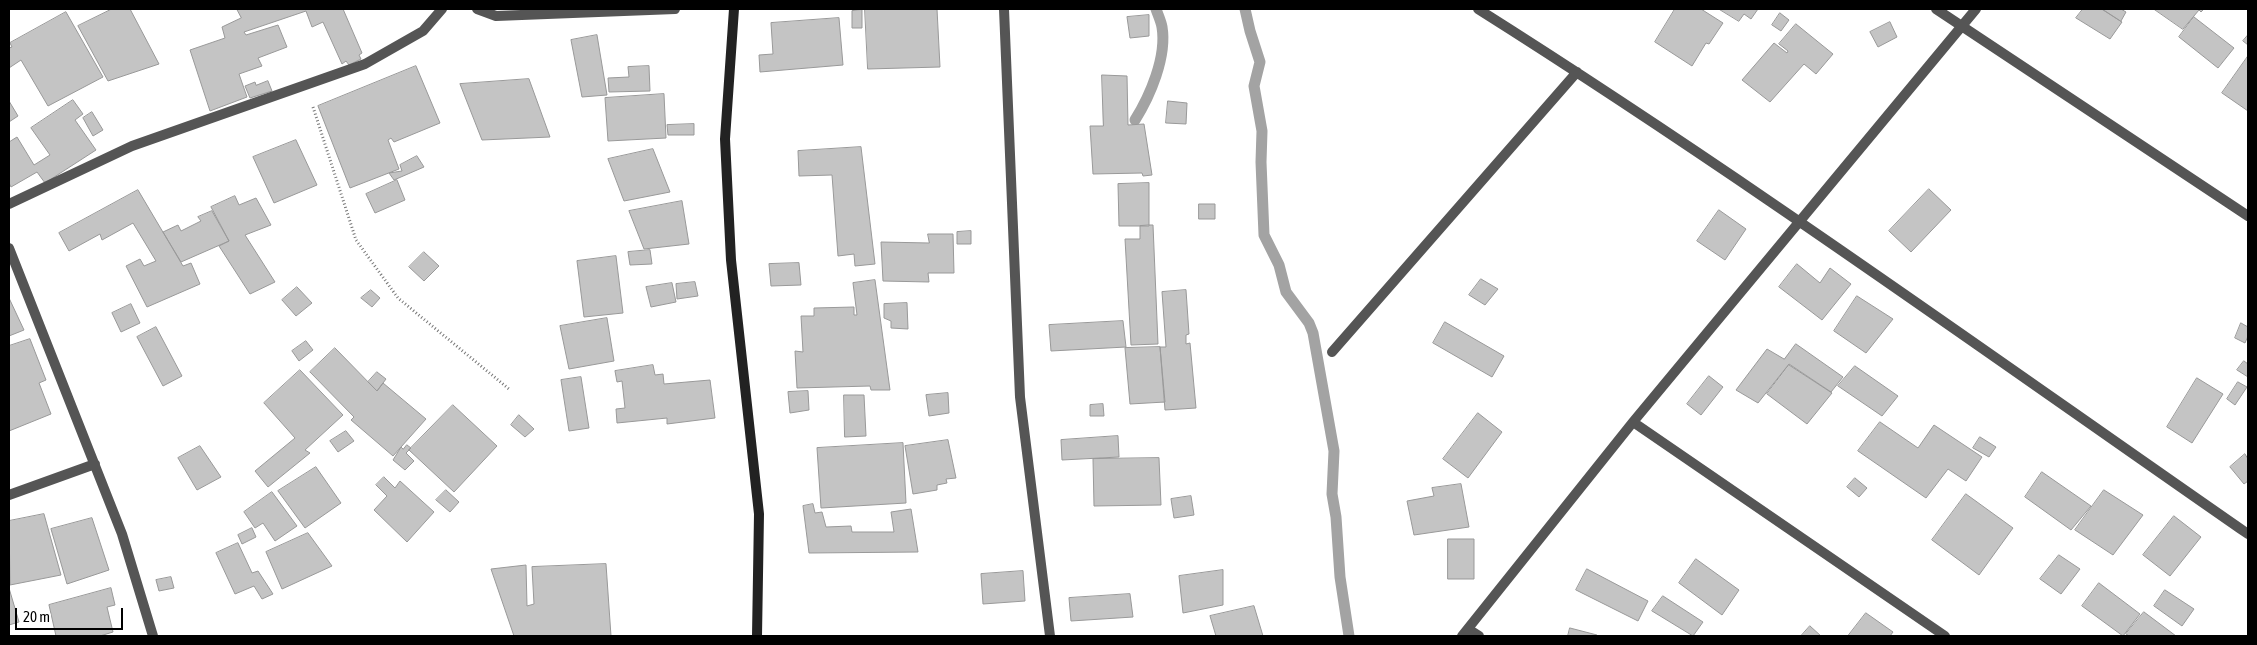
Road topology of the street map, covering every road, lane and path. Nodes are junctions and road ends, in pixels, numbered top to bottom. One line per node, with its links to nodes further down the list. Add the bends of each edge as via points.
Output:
1 (442, 9): 11 (street, via 423,31 365,64)
2 (477, 9): 3 (street, via 496,16)
3 (675, 9)
4 (734, 9): 24 (main road, via 726,139 731,260 759,514)
5 (1004, 9): 25 (street, via 1020,397)
6 (1478, 9): 10 (street)
7 (1936, 9): 9 (street)
8 (1976, 9): 9 (street)
9 (1963, 27): 13 (street); 14 (street)
10 (1577, 72): 14 (street); 16 (street)
11 (306, 85): 12 (street, via 132,146); 17 (path, via 356,240 398,298)
12 (9, 204)
13 (2248, 216)
14 (1798, 222): 18 (street); 21 (street)
15 (9, 248): 19 (street)
16 (1332, 352)
17 (509, 389)
18 (1633, 422): 22 (street); 27 (street)
19 (95, 464): 20 (street); 23 (street, via 122,534)
20 (9, 495)
21 (2248, 534)
22 (1465, 633): 26 (street)
23 (154, 636)
24 (757, 636)
25 (1050, 636)
26 (1479, 636)
27 (1945, 636)

